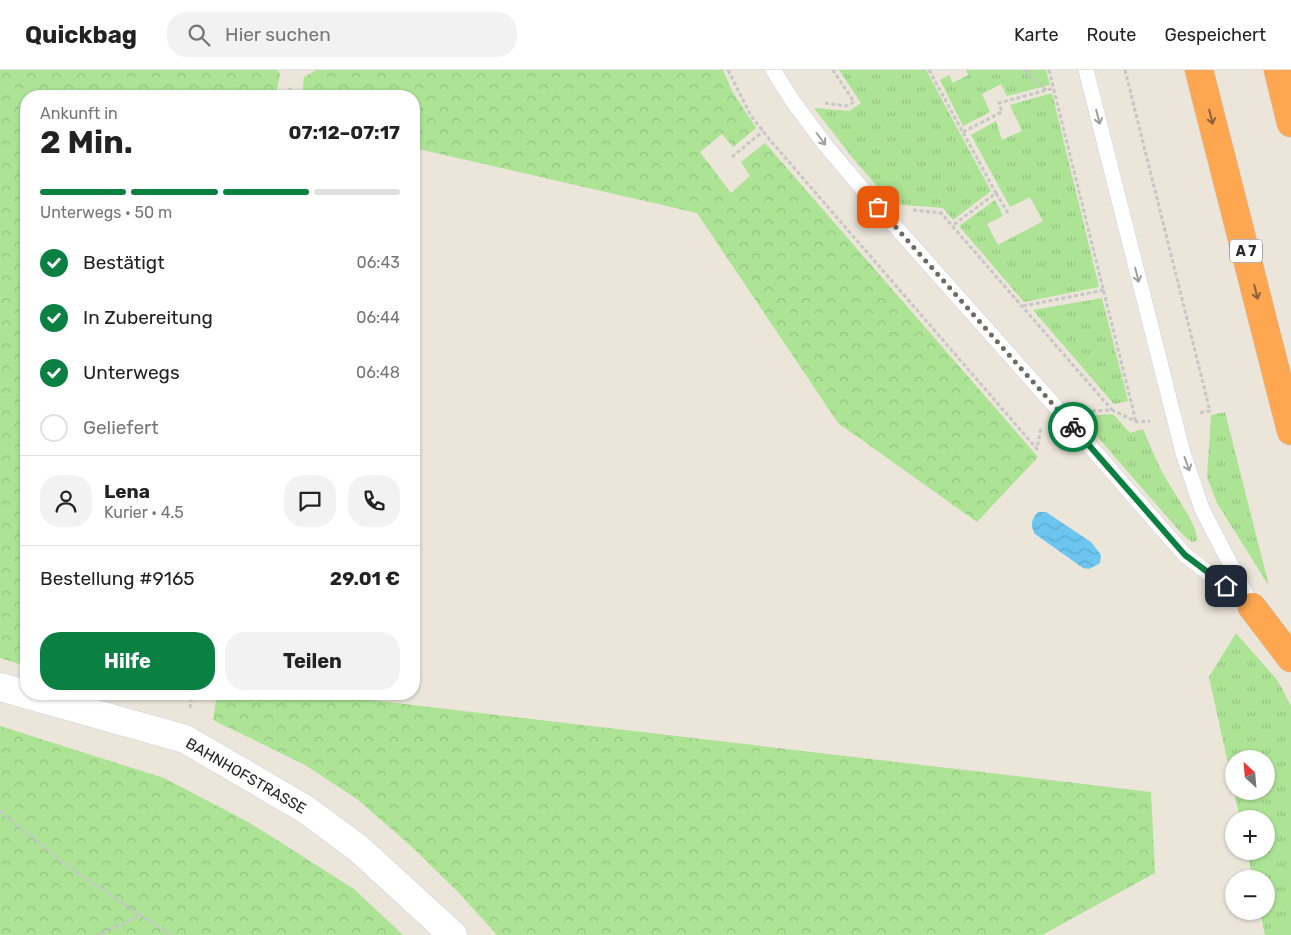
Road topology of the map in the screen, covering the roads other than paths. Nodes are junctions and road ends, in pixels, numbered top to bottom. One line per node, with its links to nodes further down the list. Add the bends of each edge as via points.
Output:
1 (773, 70): 7 (lane, one-way to 7, via 826,146 1185,555)
2 (1086, 70): 7 (lane, one-way to 7, via 1182,453 1202,509)
3 (1199, 70): 6 (highway, A 7, one-way to 6)
4 (1278, 70): 5 (highway)
5 (1291, 123)
6 (1291, 432)
7 (1252, 607): 8 (highway)
8 (1291, 658)
9 (0, 687): 10 (street, BAHNHOFSTRASSE)
10 (20, 693)
11 (46, 700): 12 (street, BAHNHOFSTRASSE, via 185,739 305,809 358,848)
12 (453, 935)

